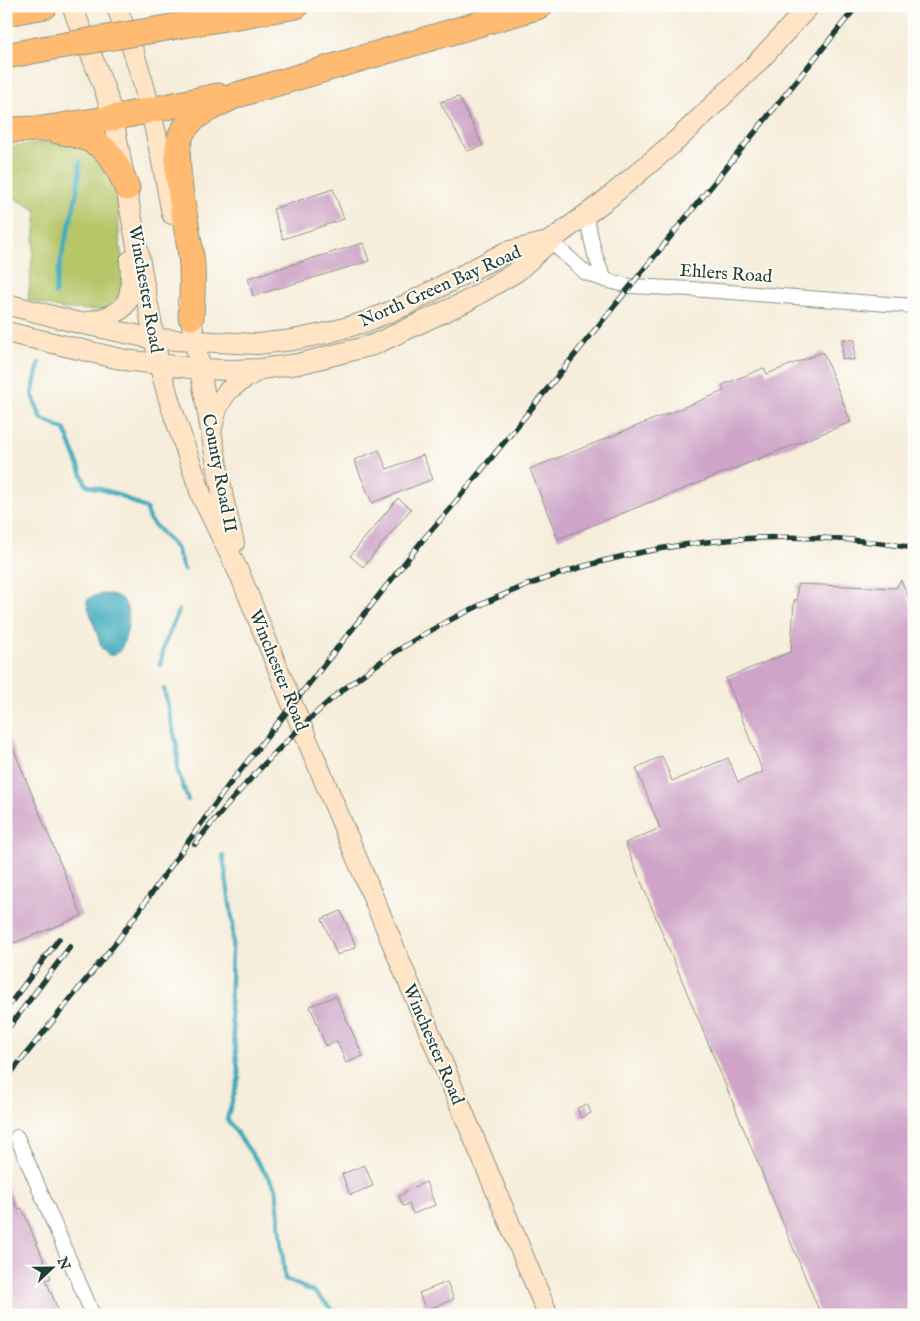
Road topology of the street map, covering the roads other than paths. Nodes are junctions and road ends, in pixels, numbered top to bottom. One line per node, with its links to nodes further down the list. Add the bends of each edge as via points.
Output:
1 (72, 6): 9 (main road, Winchester Road, via 102,80)
2 (116, 6): 8 (main road)
3 (296, 6): 6 (highway, bridge)
4 (540, 6): 7 (highway)
5 (809, 6): 13 (main road, North Green Bay Road, via 701,119)
6 (6, 56)
7 (237, 95): 8 (highway, via 215,96); 18 (highway, via 194,119 182,132 177,146 192,267)
8 (152, 111): 9 (highway); 18 (main road)
9 (113, 118): 10 (highway); 12 (main road, Winchester Road)
10 (42, 129): 11 (highway); 12 (highway, via 88,138 100,145 116,163)
11 (6, 130)
12 (128, 192): 19 (main road, via 131,283 127,301 111,317); 21 (main road, Winchester Road)
13 (586, 215): 14 (main road, North Green Bay Road); 15 (street, via 595,255)
14 (550, 241): 15 (street, Ehlers Road, via 586,273); 22 (main road, North Green Bay Road, via 506,252 406,305 327,333 257,344); 25 (main road, North Green Bay Road, via 508,277 465,302 382,342 326,358)
15 (605, 280): 17 (street, Ehlers Road, via 630,286)
16 (6, 304): 19 (main road, North Green Bay Road)
17 (914, 306)
18 (191, 317): 22 (main road)
19 (79, 323): 21 (main road, North Green Bay Road)
20 (6, 332): 23 (main road, North Green Bay Road, via 125,360)
21 (154, 339): 22 (main road, North Green Bay Road); 23 (main road, Winchester Road)
22 (194, 342): 24 (main road)
23 (159, 364): 24 (main road, North Green Bay Road); 27 (main road, Winchester Road, via 202,497)
24 (199, 368): 25 (main road, North Green Bay Road); 26 (main road, County Road II)
25 (260, 369): 26 (main road, via 228,389 215,412)
26 (212, 432): 27 (main road, County Road II)
27 (241, 577): 30 (main road, Winchester Road)
28 (18, 1137): 29 (street)
29 (93, 1315)
30 (548, 1315)

